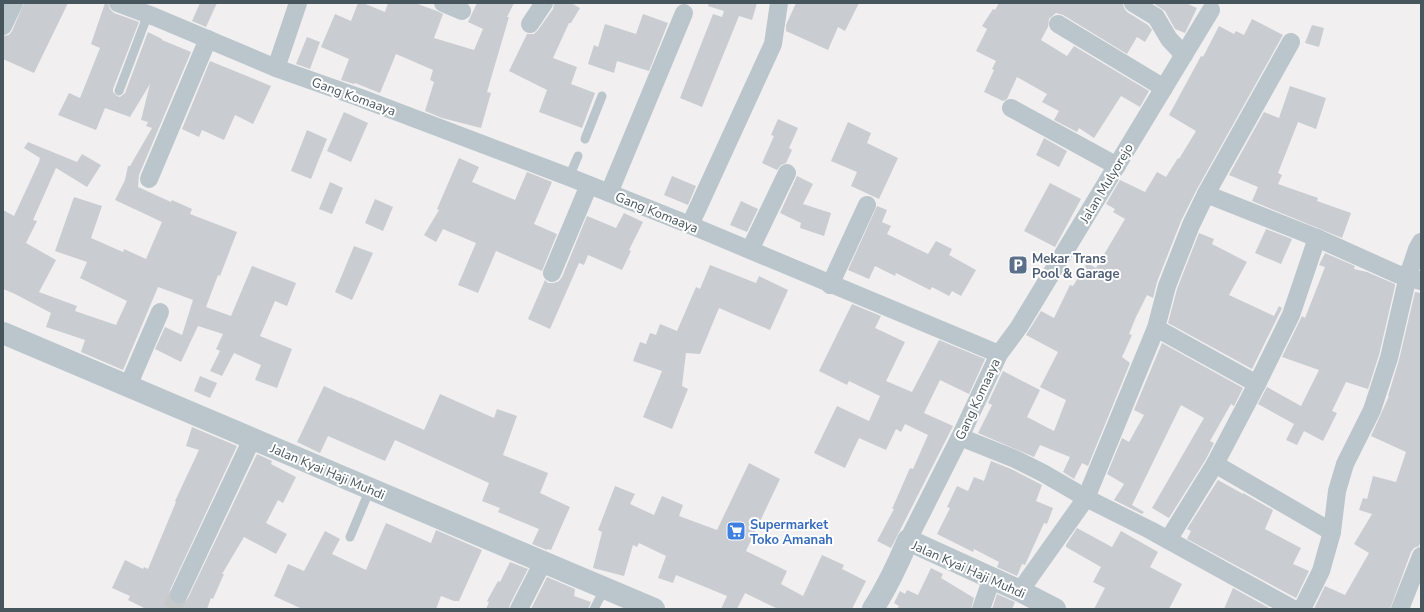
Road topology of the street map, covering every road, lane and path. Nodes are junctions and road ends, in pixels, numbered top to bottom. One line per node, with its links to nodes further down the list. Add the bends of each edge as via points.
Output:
1 (14, 3): 14 (street)
2 (298, 3): 18 (street)
3 (443, 3): 9 (street)
4 (544, 3): 12 (street)
5 (779, 3): 33 (street, via 772,44)
6 (1133, 3): 17 (street, via 1156,17 1169,39)
7 (122, 4): 11 (street, Gang Komaaya)
8 (1211, 10): 17 (street, Jalan Mulyorejo)
9 (462, 11)
10 (684, 13): 30 (street)
11 (148, 14): 15 (street, Gang Komaaya); 20 (lane)
12 (530, 24)
13 (1058, 24): 19 (street)
14 (3, 26)
15 (208, 39): 18 (street, Gang Komaaya); 28 (street)
16 (1291, 42): 31 (street)
17 (1184, 55): 19 (street, Jalan Mulyorejo)
18 (276, 68): 27 (street, Gang Komaaya)
19 (1164, 88): 25 (street, Jalan Mulyorejo)
20 (119, 91)
21 (602, 96): 23 (lane)
22 (1011, 108): 25 (street)
23 (585, 139)
24 (578, 156): 27 (lane)
25 (1117, 166): 43 (street, Jalan Mulyorejo, via 1019,327)
26 (787, 173): 36 (street)
27 (569, 177): 29 (street, Gang Komaaya)
28 (149, 179)
29 (589, 185): 30 (street, Gang Komaaya); 37 (street)
30 (609, 193): 33 (street, Gang Komaaya)
31 (1206, 194): 34 (street); 41 (street, via 1167,286)
32 (867, 205): 39 (street)
33 (690, 225): 36 (street, Gang Komaaya)
34 (1316, 238): 38 (street, via 1397,274); 44 (street, via 1290,315)
35 (1421, 242): 38 (street, via 1417,249)
36 (750, 250): 39 (street, Gang Komaaya)
37 (552, 272)
38 (1415, 279): 51 (street, via 1372,410 1345,464 1337,491)
39 (830, 285): 43 (street, Gang Komaaya)
40 (160, 312): 45 (street)
41 (1156, 328): 44 (street); 50 (street)
42 (3, 333): 45 (street, Jalan Kyai Haji Muhdi)
43 (999, 354): 46 (street, Gang Komaaya)
44 (1257, 384): 48 (street)
45 (128, 386): 47 (street, Jalan Kyai Haji Muhdi)
46 (960, 437): 50 (street, via 1015,459); 53 (street, Gang Komaaya)
47 (252, 439): 49 (street, Jalan Kyai Haji Muhdi); 60 (street)
48 (1215, 464): 51 (street); 54 (street)
49 (370, 489): 52 (lane); 56 (street, Jalan Kyai Haji Muhdi)
50 (1086, 498): 54 (street); 59 (street)
51 (1332, 532): 68 (street, via 1321,571)
52 (350, 537)
53 (908, 540): 57 (street, Jalan Kyai Haji Muhdi); 64 (street, Jalan Kyai Haji Muhdi)
54 (1168, 540): 67 (street)
55 (1421, 556): 69 (street)
56 (542, 562): 58 (street, Jalan Kyai Haji Muhdi); 61 (street)
57 (992, 578): 59 (street, Jalan Kyai Haji Muhdi); 65 (street)
58 (605, 588): 62 (lane); 63 (street, Jalan Kyai Haji Muhdi)
59 (1020, 591): 66 (street, Jalan Kyai Haji Muhdi)
60 (179, 594)
61 (519, 609)
62 (594, 609)
63 (654, 609)
64 (873, 609)
65 (981, 609)
66 (1055, 609)
67 (1293, 609)
68 (1302, 609)
69 (1400, 609)

